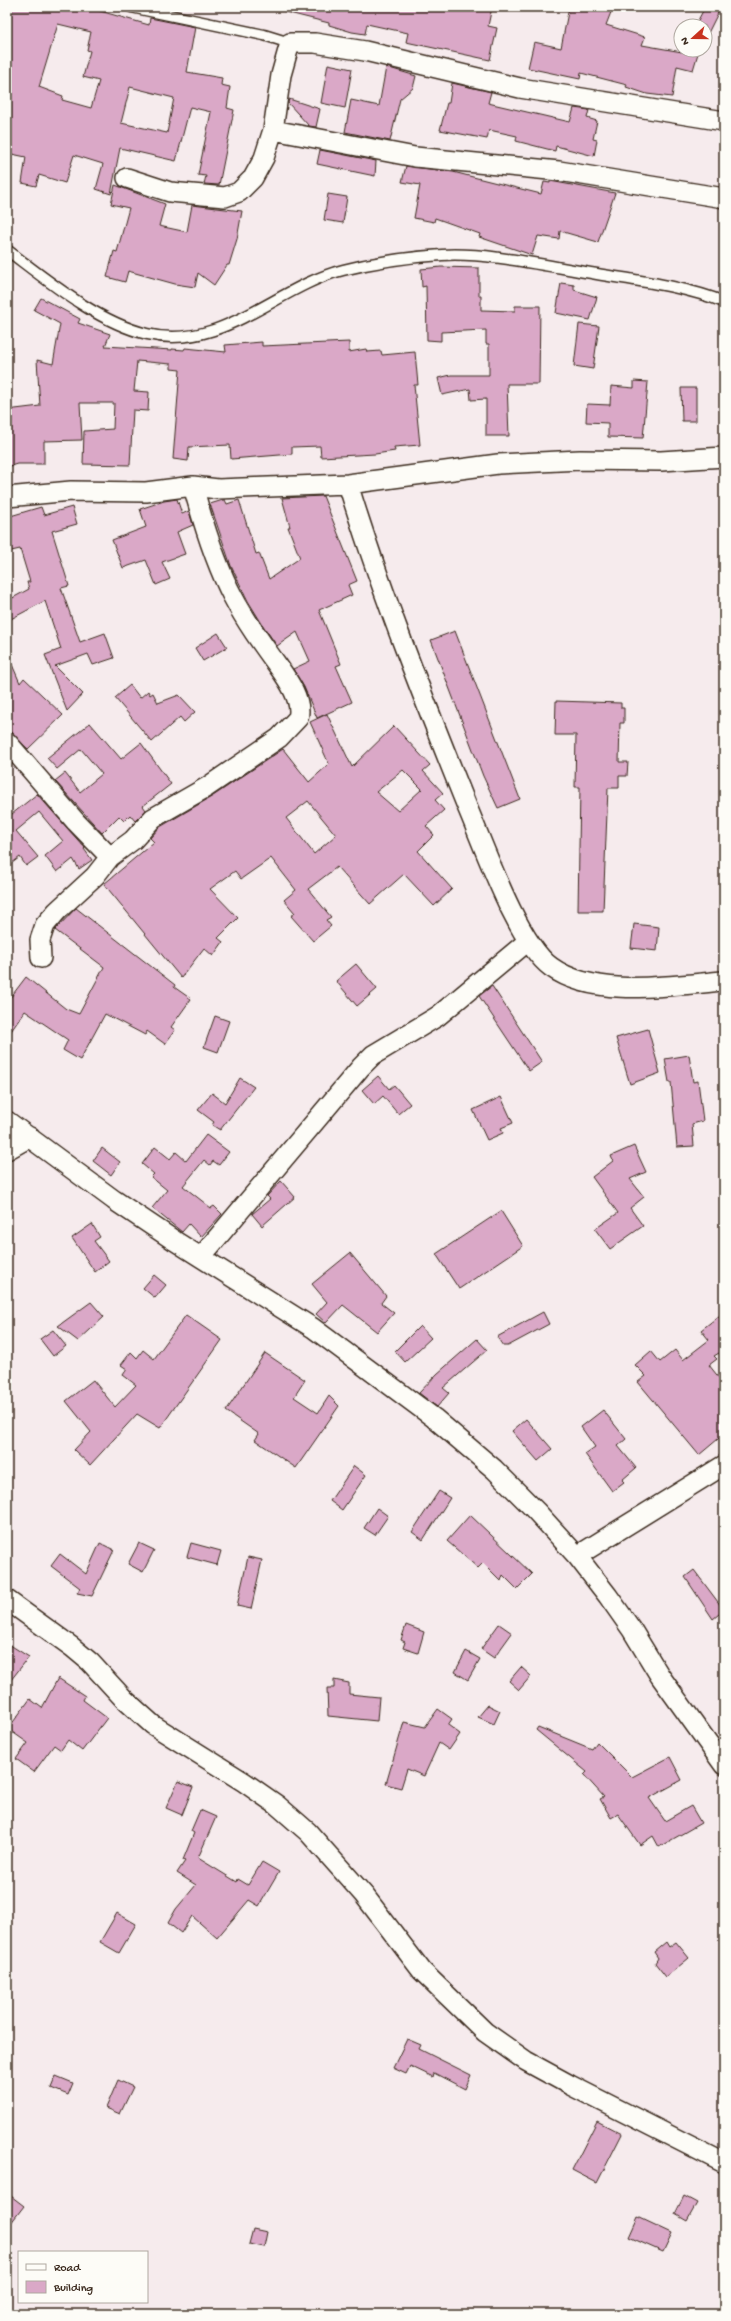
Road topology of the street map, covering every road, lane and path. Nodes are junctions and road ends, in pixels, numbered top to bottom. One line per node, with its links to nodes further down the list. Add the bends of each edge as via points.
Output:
1 (131, 7): 2 (lane, via 264,35)
2 (290, 43): 3 (street, via 315,43 365,51 520,88); 4 (street, via 281,75)
3 (724, 121)
4 (273, 130): 5 (street, via 264,158 252,178 232,196 170,192); 6 (street, via 415,157 559,170)
5 (127, 178)
6 (724, 198)
7 (7, 250): 8 (lane, via 91,309 122,325 148,334 176,337 228,326 295,290 342,270 443,255 480,257 625,279 705,294)
8 (724, 302)
9 (724, 457): 10 (street, via 661,461 580,460 498,464)
10 (348, 484): 11 (street, via 218,489); 15 (street, via 379,577 440,738 490,864)
11 (193, 486): 12 (street, via 146,492 71,491); 14 (street, via 202,518 233,597 286,678 300,712 296,722 279,738 207,787 153,818 133,840)
12 (7, 497)
13 (7, 742): 14 (street)
14 (110, 857): 16 (street, via 95,876 57,910 45,925 40,940)
15 (528, 941): 17 (street, via 536,955 552,968 571,978 592,984 633,987); 21 (street, via 438,1016 373,1055)
16 (41, 958)
17 (724, 981)
18 (7, 1121): 19 (street)
19 (30, 1137): 20 (street); 21 (street, via 114,1200)
20 (7, 1150)
21 (201, 1257): 23 (street, via 313,1328 434,1418 494,1469)
22 (724, 1465): 23 (street)
23 (577, 1556): 25 (street, via 632,1630 660,1676)
24 (7, 1600): 26 (street, via 78,1652 124,1700 153,1725 244,1782 308,1832 364,1895 422,1971 486,2032 526,2060 564,2081)
25 (724, 1765)
26 (724, 2163)

